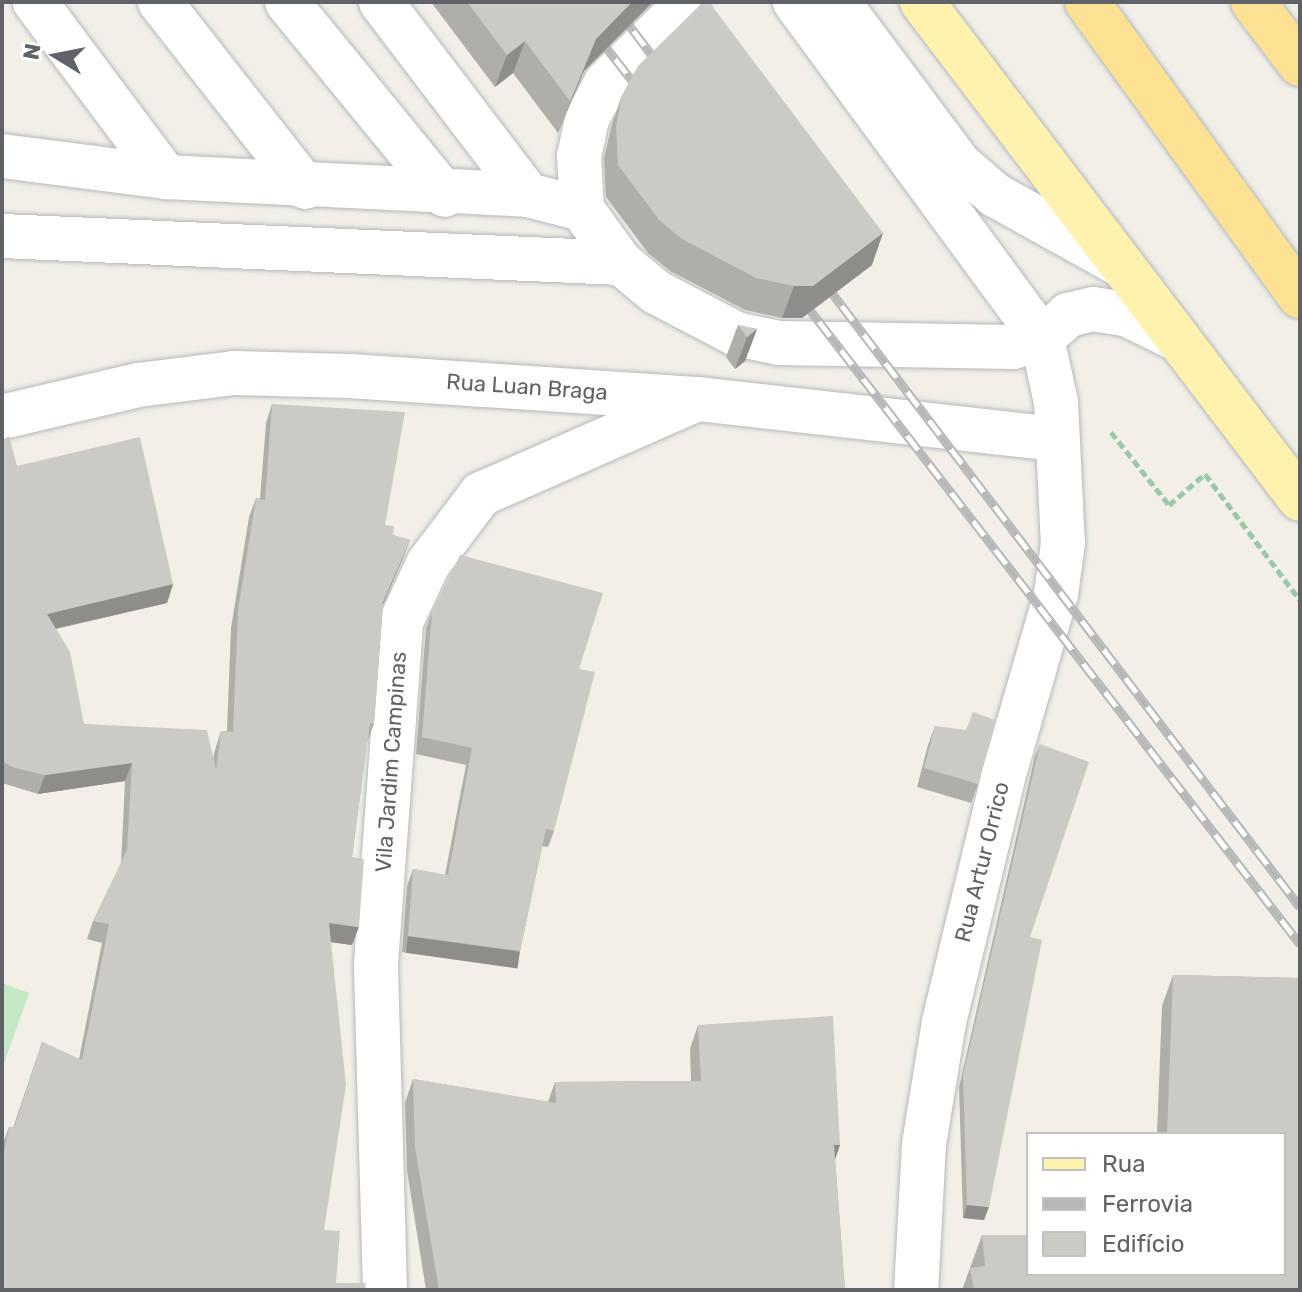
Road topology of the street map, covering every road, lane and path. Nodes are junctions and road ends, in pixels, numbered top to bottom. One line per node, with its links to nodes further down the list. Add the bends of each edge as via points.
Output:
1 (35, 2): 13 (street)
2 (160, 2): 14 (street)
3 (287, 2): 15 (street)
4 (381, 2): 16 (street)
5 (688, 2): 17 (street, via 606,83 587,119 579,156)
6 (795, 2): 22 (street)
7 (838, 2): 19 (street, via 959,164 995,195)
8 (922, 2): 19 (main road)
9 (1087, 2): 21 (highway)
10 (1253, 2): 11 (highway)
11 (1300, 64)
12 (2, 156): 13 (street)
13 (166, 177): 14 (street)
14 (305, 187): 15 (street)
15 (445, 195): 16 (street)
16 (528, 195): 17 (street)
17 (582, 209): 20 (street)
18 (2, 236): 20 (street)
19 (1116, 262): 23 (main road)
20 (621, 263): 22 (street, via 699,318 736,334 779,343 1013,347)
21 (1300, 296)
22 (1042, 338): 23 (street, via 1068,315 1093,309 1126,314); 26 (street, Rua Artur Orrico, via 1056,402)
23 (1175, 338): 27 (main road)
24 (699, 399): 25 (street, Rua Luan Braga, via 234,373 138,385); 26 (street, Rua Luan Braga); 29 (street, Vila Jardim Campinas, via 481,494 428,564 401,622 376,964)
25 (2, 417)
26 (1055, 439): 28 (path, via 1093,411 1169,505 1205,474); 30 (street, Rua Artur Orrico, via 1063,543 1056,594 995,807 944,1022 924,1144)
27 (1300, 499)
28 (1300, 600)
29 (385, 1290)
30 (916, 1290)

